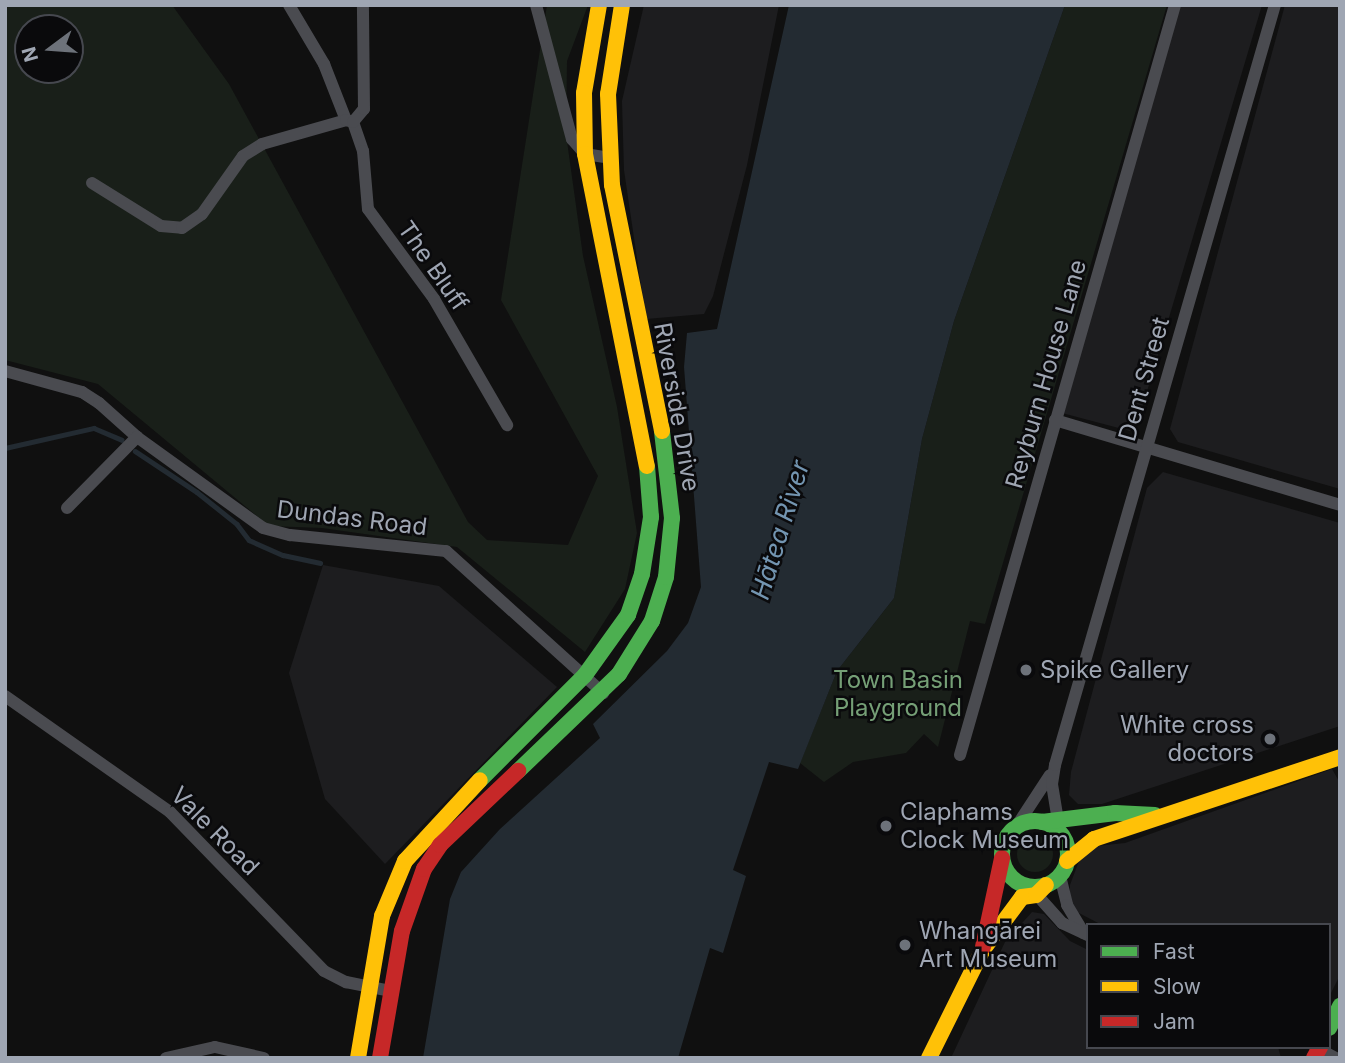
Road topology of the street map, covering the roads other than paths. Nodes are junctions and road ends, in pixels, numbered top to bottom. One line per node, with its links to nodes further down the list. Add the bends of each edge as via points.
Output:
1 (289, 5): 8 (street, The Bluff, via 324,64)
2 (363, 5): 8 (street, via 364,109)
3 (536, 5): 9 (street, via 557,69 567,127)
4 (599, 5): 9 (main road, Riverside Drive, via 584,93)
5 (622, 5): 10 (main road, Riverside Drive, via 611,57)
6 (1175, 5): 13 (street, Reyburn House Lane)
7 (1275, 5): 16 (street, Dent Street)
8 (350, 121): 11 (street, via 262,144 243,156 202,214 182,228 161,226); 14 (street, The Bluff, via 363,151 368,209 434,299)
9 (585, 154): 10 (street); 19 (main road, Riverside Drive, via 644,446 651,517 642,574 628,615)
10 (610, 158): 20 (main road, Riverside Drive, via 617,217 664,441 672,518 666,577 652,621)
11 (92, 183)
12 (5, 371): 15 (street, Dundas Road, via 82,392)
13 (1055, 420): 16 (street); 22 (street, Reyburn House Lane)
14 (507, 425)
15 (136, 437): 18 (street); 19 (street, Dundas Road, via 263,528 290,536 446,551)
16 (1149, 447): 17 (street); 24 (street, Dent Street)
17 (1340, 505)
18 (67, 508)
19 (585, 676): 20 (street, Dundas Road); 33 (main road, Riverside Drive, via 416,844 391,887)
20 (603, 693): 34 (main road, Riverside Drive, via 434,854 411,899)
21 (5, 696): 33 (street, Vale Road, via 170,812 324,971)
22 (960, 755)
23 (1340, 757): 25 (main road)
24 (1055, 765): 26 (street, Dent Street); 27 (street, Dent Street)
25 (1158, 815): 26 (main road, via 1115,813); 29 (main road, via 1087,842)
26 (1053, 825): 27 (main road); 29 (main road, via 1067,846)
27 (1016, 827): 28 (main road, via 1005,841)
28 (1003, 857): 30 (main road, via 1011,876); 32 (main road)
29 (1067, 861): 30 (main road)
30 (1042, 886): 31 (street, via 1067,905); 31 (street, via 1062,923); 32 (main road, via 1022,897)
31 (1086, 934)
32 (982, 951): 42 (main road)
33 (370, 988): 34 (street, Vale Road); 40 (main road, Riverside Drive)
34 (391, 991): 41 (main road, Riverside Drive)
35 (1340, 1006): 36 (main road)
36 (1331, 1024)
37 (1317, 1050): 43 (street)
38 (166, 1058): 39 (street, via 215,1046)
39 (264, 1058)
40 (358, 1058)
41 (380, 1058)
42 (929, 1058)
43 (1336, 1058)

